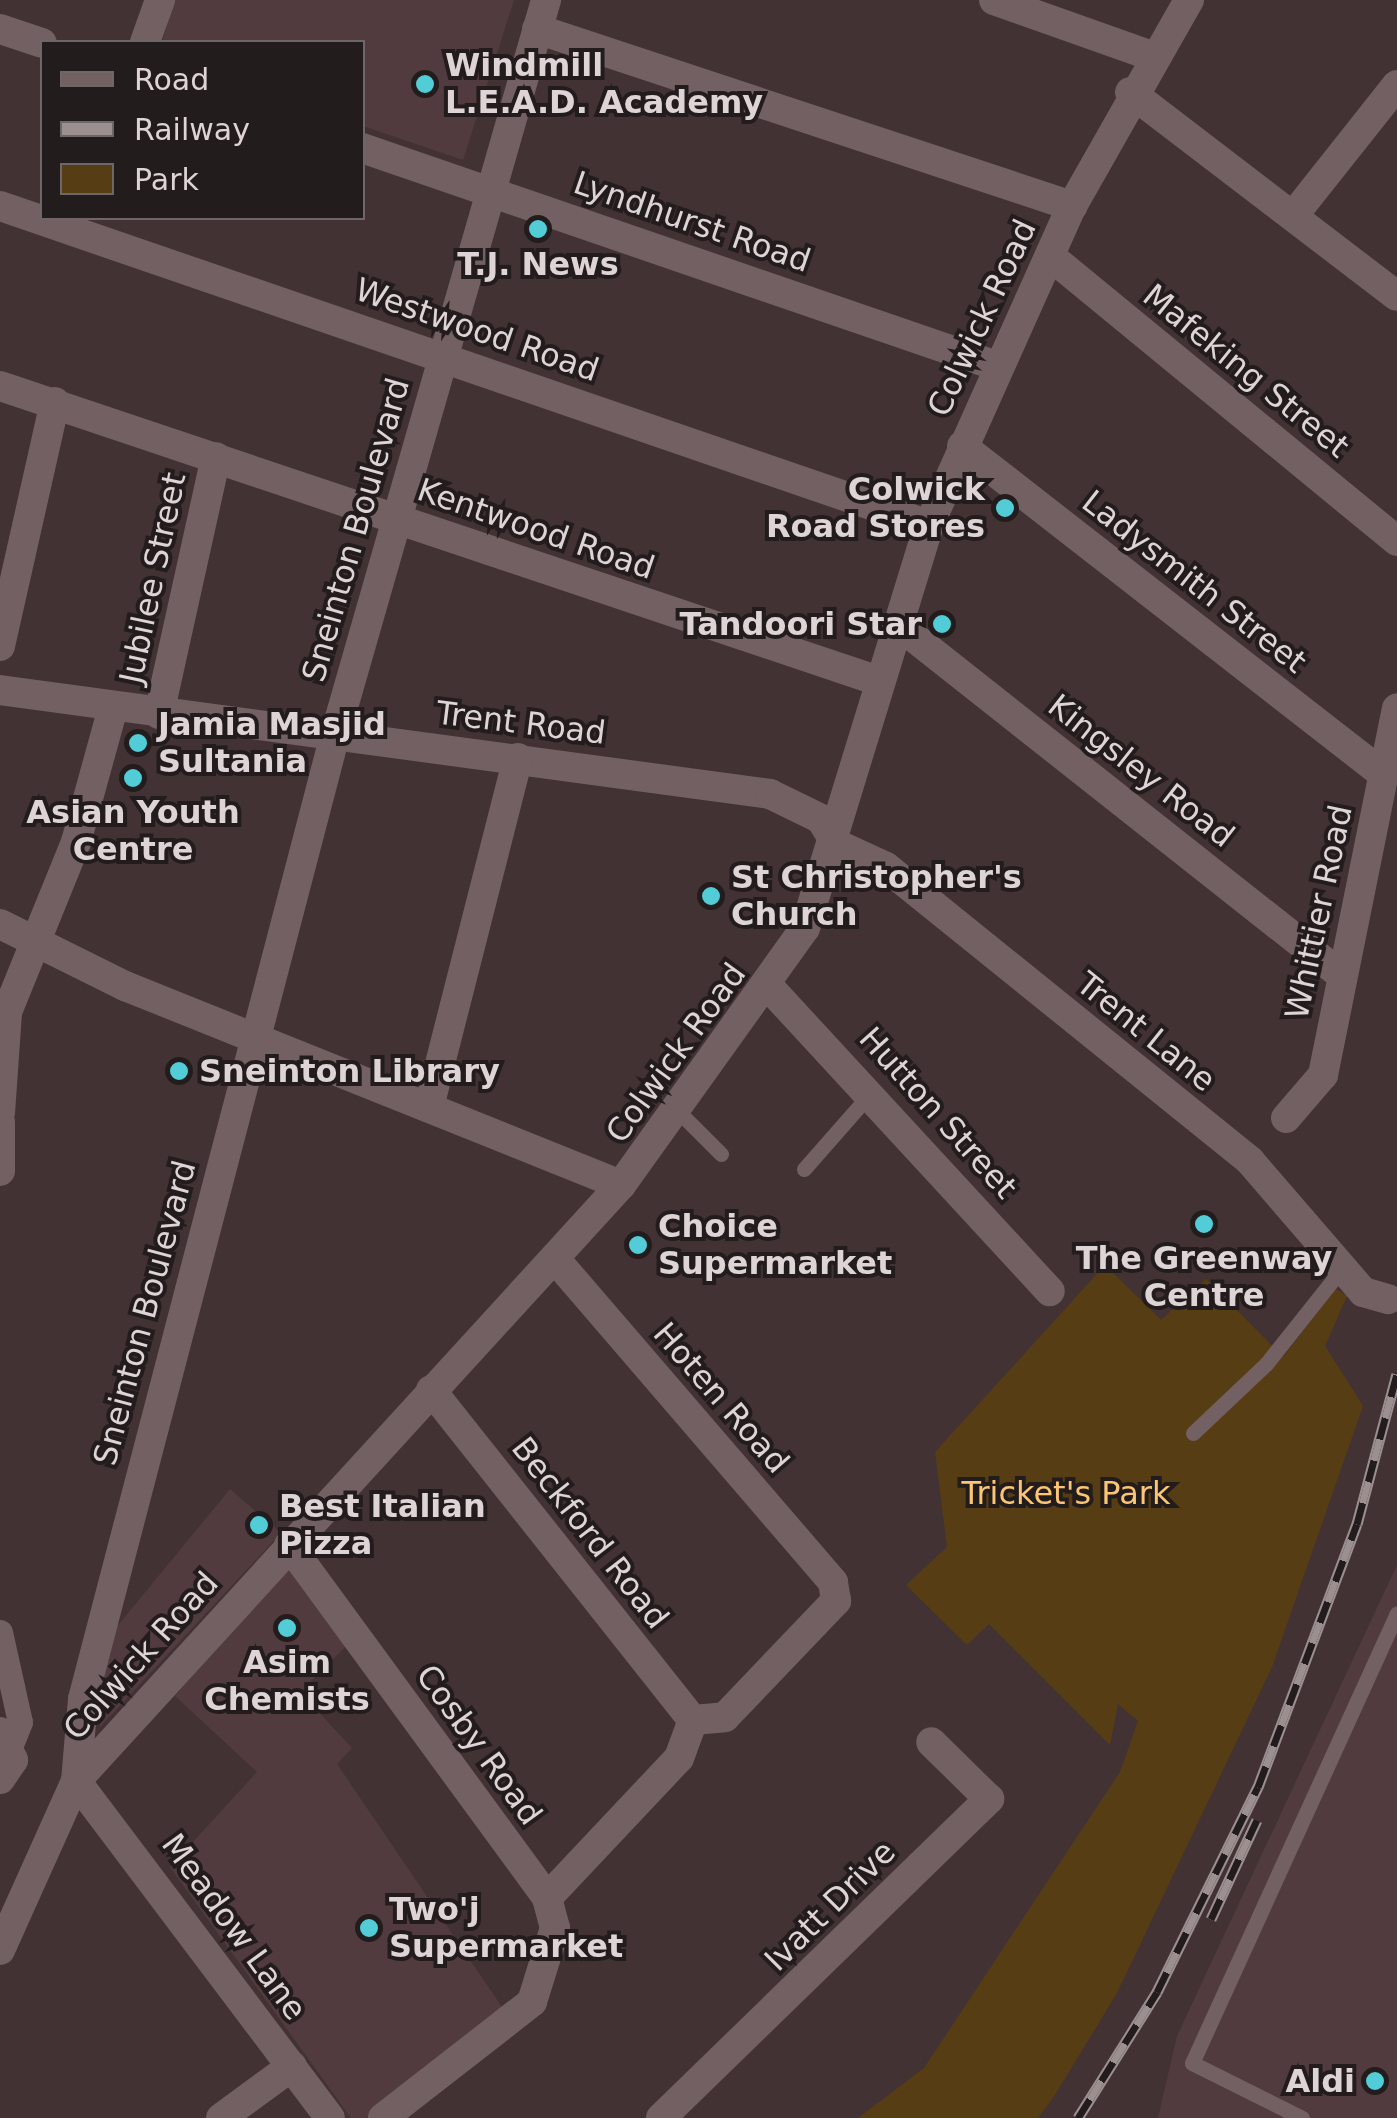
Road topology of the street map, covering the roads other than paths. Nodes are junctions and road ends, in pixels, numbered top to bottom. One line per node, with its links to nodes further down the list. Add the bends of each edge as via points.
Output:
1 (160, 0): 6 (street)
2 (994, 0): 8 (street)
3 (1188, 0): 8 (street, Colwick Road)
4 (542, 14): 12 (street, Sneinton Boulevard); 14 (street)
5 (0, 28): 7 (street)
6 (146, 40)
7 (40, 42)
8 (1152, 56): 10 (street, Colwick Road)
9 (1397, 85): 15 (street)
10 (1130, 92): 14 (street, Colwick Road); 15 (street)
11 (365, 149): 12 (street, Lyndhurst Road)
12 (491, 189): 20 (street, Sneinton Boulevard); 21 (street, Lyndhurst Road)
13 (0, 206): 16 (street, Westwood Road)
14 (1072, 206): 18 (street, Colwick Road)
15 (1293, 216): 19 (street)
16 (40, 219)
17 (42, 220): 20 (street, Westwood Road)
18 (1050, 256): 21 (street, Colwick Road); 28 (street, Mafeking Street)
19 (1397, 296)
20 (441, 354): 26 (street, Sneinton Boulevard); 27 (street, Westwood Road)
21 (997, 366): 24 (street, Colwick Road)
22 (0, 386): 23 (street, Kentwood Road)
23 (54, 402): 25 (street, Kentwood Road); 30 (street)
24 (962, 446): 27 (street, Colwick Road); 38 (street, Ladysmith Street)
25 (216, 457): 26 (street, Kentwood Road); 35 (street, Jubilee Street)
26 (396, 518): 31 (street, Kentwood Road); 36 (street, Sneinton Boulevard)
27 (929, 524): 29 (street, Colwick Road)
28 (1397, 541)
29 (898, 624): 31 (street, Colwick Road); 42 (street, Kingsley Road)
30 (0, 646)
31 (880, 681): 39 (street, Colwick Road)
32 (0, 690): 33 (street, Trent Road)
33 (113, 708): 35 (street, Trent Road); 41 (street, via 76,842)
34 (1397, 708): 38 (street, Whittier Road)
35 (159, 714): 36 (street, Trent Road)
36 (335, 735): 37 (street, Trent Road); 44 (street, Sneinton Boulevard)
37 (518, 758): 39 (street, Trent Road, via 739,786 821,819); 46 (street)
38 (1383, 774): 42 (street, Whittier Road)
39 (836, 844): 43 (street, Colwick Road, via 805,928); 56 (street, Trent Lane, via 886,867 1250,1161)
40 (0, 924): 41 (street)
41 (36, 939): 44 (street, via 125,986); 47 (street, via 7,1012)
42 (1340, 974): 49 (street, Whittier Road, via 1322,1075)
43 (769, 987): 45 (street, Hutton Street); 48 (street, Colwick Road)
44 (255, 1034): 46 (street); 68 (street, Sneinton Boulevard, via 91,1645)
45 (872, 1090): 52 (lane); 57 (street, Hutton Street)
46 (430, 1104): 54 (street)
47 (0, 1113)
48 (680, 1113): 51 (lane); 54 (street, Colwick Road)
49 (1286, 1118)
50 (0, 1122): 53 (street)
51 (722, 1154)
52 (804, 1169)
53 (0, 1171)
54 (621, 1185): 55 (street, Colwick Road)
55 (556, 1260): 59 (street, Colwick Road); 64 (street, Hoten Road, via 833,1582 836,1602 766,1677 725,1717)
56 (1346, 1264): 58 (street, Trent Lane, via 1364,1292); 60 (lane, via 1266,1364)
57 (1050, 1291)
58 (1388, 1299)
59 (431, 1390): 61 (street, Colwick Road); 64 (street, Beckford Road)
60 (1193, 1433)
61 (289, 1545): 68 (street, Colwick Road); 69 (street, Cosby Road)
62 (1397, 1614): 76 (lane, via 1192,2063)
63 (0, 1632): 65 (street, via 20,1722)
64 (694, 1720): 69 (street, via 679,1758)
65 (6, 1738): 67 (street)
66 (931, 1742): 75 (street, Ivatt Drive, via 989,1799)
67 (0, 1778)
68 (76, 1781): 70 (street); 71 (street, Meadow Lane)
69 (547, 1898): 74 (street, via 556,1928 532,2002)
70 (0, 1950)
71 (292, 2066): 72 (street); 73 (street, Meadow Lane)
72 (221, 2118)
73 (330, 2118)
74 (383, 2118)
75 (660, 2118)
76 (1302, 2118)

